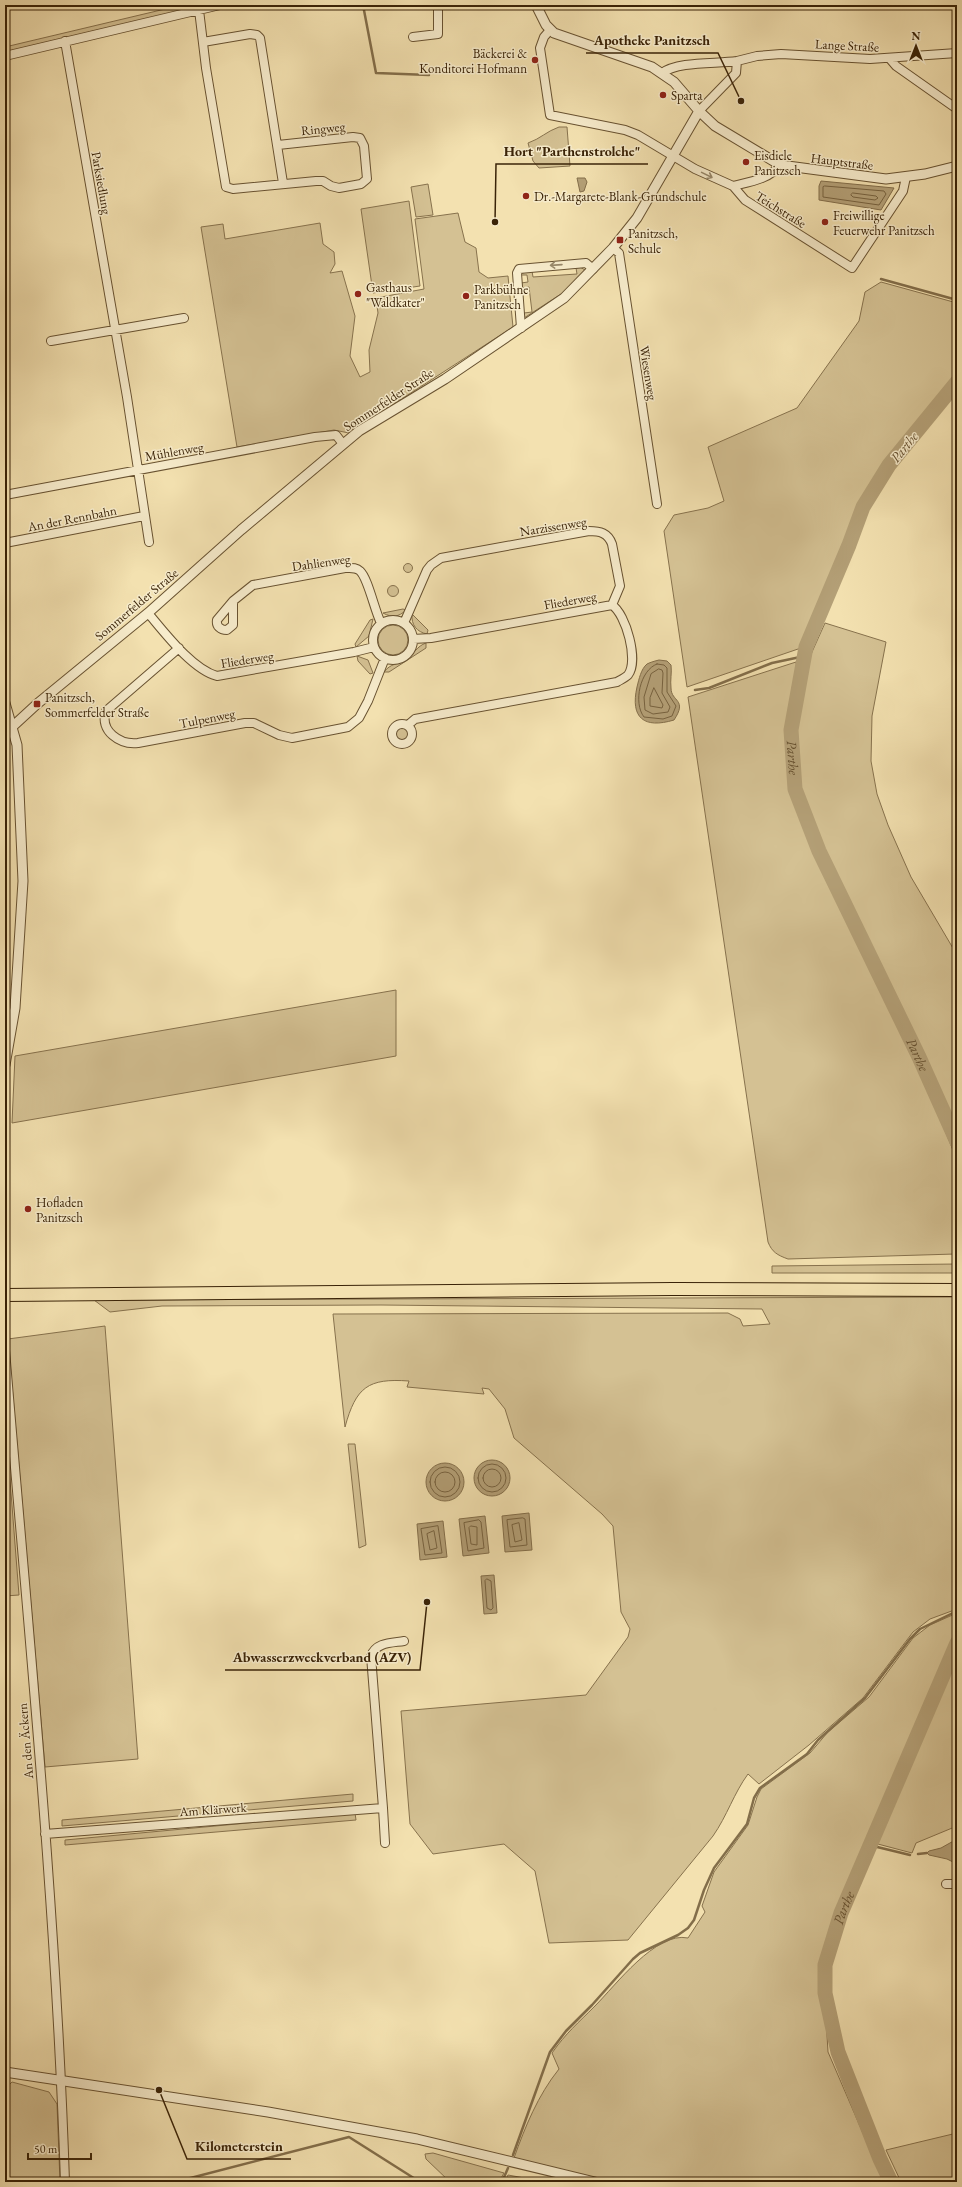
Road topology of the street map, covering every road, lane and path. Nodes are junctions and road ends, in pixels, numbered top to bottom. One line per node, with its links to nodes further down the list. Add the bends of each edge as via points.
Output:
1 (220, 5): 4 (street)
2 (438, 5): 6 (street, via 438,34)
3 (536, 5): 5 (street)
4 (199, 10): 7 (street); 8 (street, Ringweg)
5 (550, 30): 13 (street, Hauptstraße, via 559,36 637,61); 17 (street, Teichstraße, via 540,48 550,115 625,130)
6 (413, 37)
7 (65, 41): 10 (street); 27 (street, Parksiedlung)
8 (203, 42): 16 (street, via 250,34 260,38); 21 (street, Ringweg, via 225,184 233,190)
9 (957, 53): 11 (street, Lange Straße)
10 (5, 56)
11 (890, 59): 12 (street, Lange Straße, via 781,54); 14 (street, via 896,66)
12 (737, 61): 13 (street, Lange Straße, via 678,66); 15 (street, via 736,73)
13 (662, 73): 15 (street, Hauptstraße, via 674,82)
14 (957, 109)
15 (699, 111): 17 (street, Sommerfelder Straße); 18 (street, Hauptstraße, via 715,126)
16 (278, 145): 21 (street); 21 (street, Ringweg, via 353,136 360,138 364,146 368,177 363,183 339,188 320,181)
17 (673, 156): 22 (street, Teichstraße, one-way to 22); 23 (street, Sommerfelder Straße, via 645,207)
18 (780, 165): 20 (street, Hauptstraße, via 865,177); 22 (street, Teichstraße, via 776,171 766,176)
19 (957, 166): 20 (street, Hauptstraße)
20 (906, 178): 22 (street, Teichstraße, via 903,191 852,268 745,200)
21 (283, 183)
22 (734, 186)
23 (614, 248): 24 (street, Sommerfelder Straße); 32 (street, Wiesenweg, via 619,253)
24 (593, 269): 26 (street, Sommerfelder Straße, via 564,298); 26 (street, one-way to 26, via 586,263 519,269 516,273)
25 (184, 318): 27 (street)
26 (521, 328): 29 (street, Sommerfelder Straße, via 360,431)
27 (115, 329): 28 (street); 30 (street, Parksiedlung)
28 (52, 342)
29 (344, 444): 30 (street, Mühlenweg, via 336,435 315,437); 38 (street, Sommerfelder Straße, via 241,530)
30 (137, 470): 31 (street, Mühlenweg); 33 (street, Parksiedlung)
31 (5, 495)
32 (657, 504)
33 (144, 516): 34 (street, Parksiedlung); 35 (street, An der Rennbahn)
34 (149, 542)
35 (5, 543)
36 (233, 601): 39 (street, Dahlienweg, via 253,585 356,568 363,575)
37 (612, 605): 40 (street, Narzissenweg, via 620,586 612,544 601,532 589,531 441,558 427,570); 41 (street, Fliederweg); 46 (street, via 621,612 633,660 628,675 617,682 415,719)
38 (148, 613): 43 (street, Fliederweg); 47 (street, Sommerfelder Straße)
39 (381, 623): 40 (street, via 392,620); 42 (street, via 374,632)
40 (404, 623): 41 (street)
41 (413, 639): 44 (street, via 412,647 404,656 393,660)
42 (374, 647): 43 (street, Fliederweg, via 217,676 203,669); 44 (street)
43 (179, 648): 44 (street, Tulpenweg, via 106,711 107,727 114,738 125,743 138,743 245,723 254,723 292,738 348,727 359,718)
44 (385, 658)
45 (5, 703): 47 (street)
46 (408, 725)
47 (9, 730): 48 (street, via 19,767 23,881 15,1008)
48 (5, 1065)
49 (957, 1290): 50 (main road, via 673,1289)
50 (5, 1295)
51 (5, 1350): 54 (street, An den Äckern)
52 (404, 1641): 53 (street, via 383,1644 373,1651 371,1656)
53 (383, 1808): 54 (street, Am Klärwerk); 55 (street)
54 (45, 1834): 59 (street, An den Äckern)
55 (385, 1843)
56 (946, 1884): 57 (street)
57 (957, 1884)
58 (5, 2072): 59 (street)
59 (61, 2082): 60 (street, An den Äckern); 61 (street, via 268,2112 417,2139)
60 (65, 2182)
61 (595, 2182)

